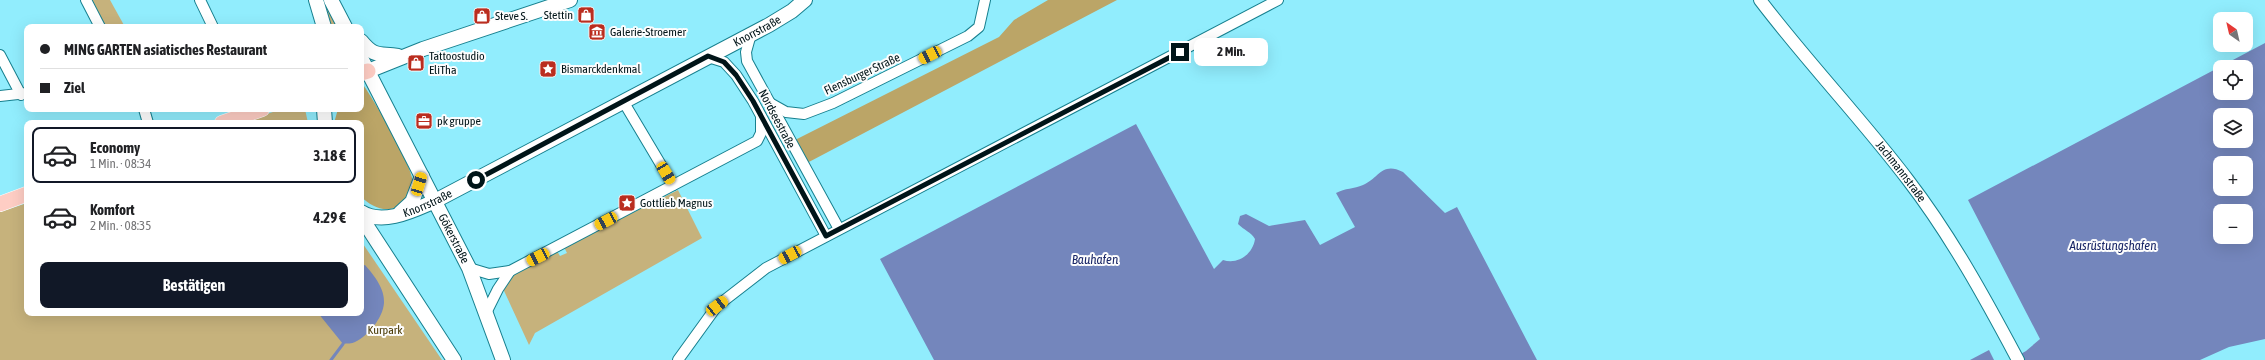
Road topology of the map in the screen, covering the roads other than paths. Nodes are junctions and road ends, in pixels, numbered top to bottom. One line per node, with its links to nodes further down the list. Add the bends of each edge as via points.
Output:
1 (86, 0): 10 (street)
2 (200, 0): 11 (street)
3 (316, 0): 12 (main road)
4 (331, 0): 13 (main road)
5 (805, 0): 14 (main road, Knorrstraße, via 792,11)
6 (985, 0): 24 (street, Flensburger Straße, via 979,27 968,36 833,103 804,114 786,112)
7 (1278, 0): 38 (street)
8 (1760, 0): 46 (street, Jachmannstraße, via 1893,160 1955,248)
9 (563, 1): 18 (main road)
10 (98, 24)
11 (212, 24)
12 (323, 24)
13 (343, 24)
14 (750, 34): 17 (main road, Knorrstraße); 24 (street, Nordseestraße, via 747,61)
15 (364, 45): 18 (main road, via 374,54)
16 (0, 55): 21 (street)
17 (708, 56): 23 (main road, Knorrstraße); 26 (street, Nordseestraße, via 724,62 736,75)
18 (403, 57): 19 (main road)
19 (364, 67)
20 (364, 69): 30 (main road, Gökerstraße)
21 (24, 94): 22 (street)
22 (0, 96)
23 (623, 101): 31 (street); 33 (main road, Knorrstraße)
24 (770, 103): 28 (street, Nordseestraße)
25 (253, 112): 27 (main road)
26 (762, 117): 29 (street, Nordseestraße); 31 (street, via 761,133 757,141)
27 (231, 120)
28 (801, 162): 29 (street, Nordseestraße); 38 (street)
29 (788, 169): 39 (street)
30 (422, 176): 33 (main road, Gökerstraße); 36 (main road, via 412,202)
31 (673, 185): 41 (street)
32 (24, 195): 34 (main road)
33 (435, 201): 36 (main road, Knorrstraße); 40 (main road, Gökerstraße)
34 (0, 204)
35 (364, 213): 36 (main road, Knorrstraße, via 376,217)
36 (396, 216)
37 (364, 222): 43 (main road)
38 (839, 229): 39 (street)
39 (826, 236): 45 (street, via 766,268 717,306)
40 (469, 268): 41 (street, via 489,274); 42 (main road, Gökerstraße)
41 (510, 271): 42 (street)
42 (487, 311): 44 (main road, Gökerstraße)
43 (454, 360)
44 (503, 360)
45 (678, 360)
46 (2018, 360)

